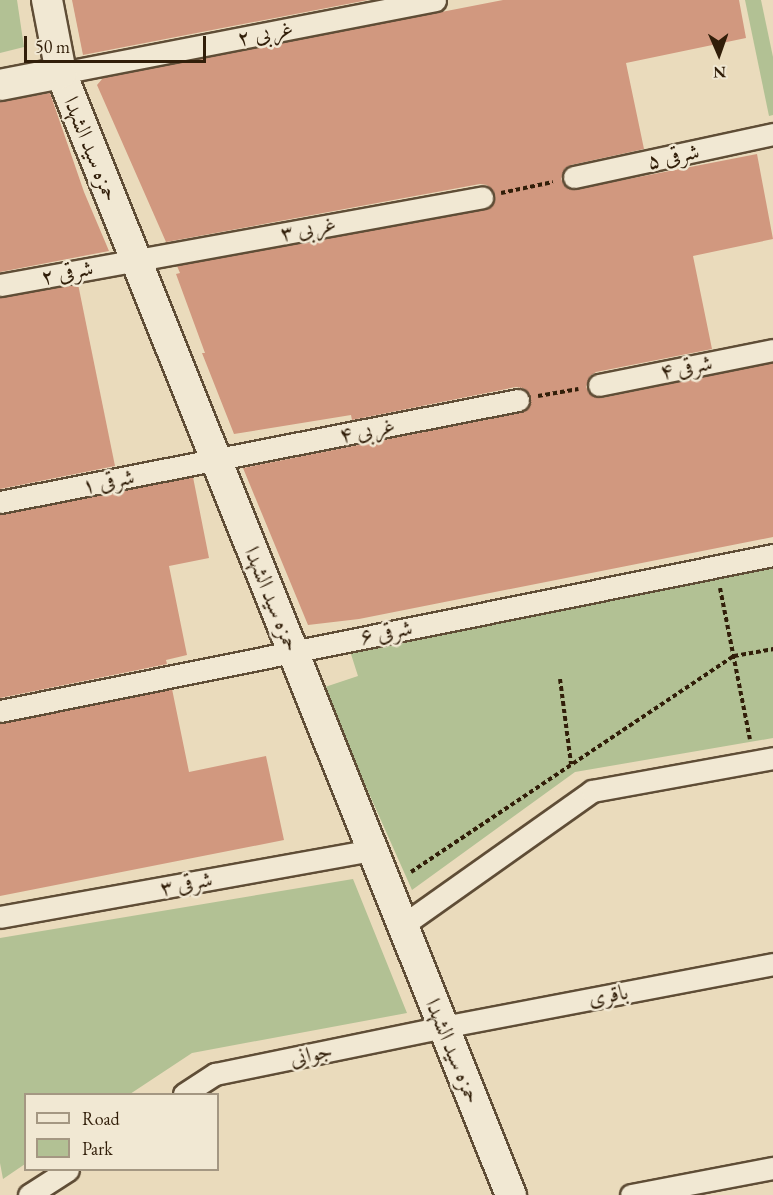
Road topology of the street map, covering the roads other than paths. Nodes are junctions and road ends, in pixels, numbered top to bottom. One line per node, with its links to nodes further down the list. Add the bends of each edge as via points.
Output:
1 (47, 0): 3 (street, حمزه سید الشهدا)
2 (435, 0): 3 (street, ۲ غربی)
3 (61, 73): 4 (street); 8 (street, حمزه سید الشهدا)
4 (0, 85)
5 (773, 135): 6 (street, ۵ شرقی)
6 (574, 177)
7 (482, 197): 8 (street, ۳ غربی)
8 (134, 259): 9 (street, ۲ شرقی); 13 (street, حمزه سید الشهدا)
9 (0, 285)
10 (773, 350): 11 (street, ۴ شرقی)
11 (599, 385)
12 (519, 400): 13 (street, ۴ غربی)
13 (216, 460): 14 (street, ۱ شرقی); 16 (street, حمزه سید الشهدا)
14 (0, 502)
15 (773, 555): 16 (street, ۶ شرقی)
16 (292, 650): 17 (street, ۶ شرقی); 19 (street, حمزه سید الشهدا)
17 (0, 711)
18 (764, 759): 21 (street, via 592,791)
19 (372, 850): 20 (street, ۳ شرقی); 21 (street, حمزه سید الشهدا)
20 (0, 917)
21 (403, 925): 23 (street, حمزه سید الشهدا)
22 (773, 964): 23 (street, باقری)
23 (443, 1027): 24 (street, جوانی, via 215,1074); 28 (street, حمزه سید الشهدا)
24 (187, 1093)
25 (767, 1169): 29 (street)
26 (67, 1171): 27 (street)
27 (29, 1195)
28 (511, 1195)
29 (631, 1195)

